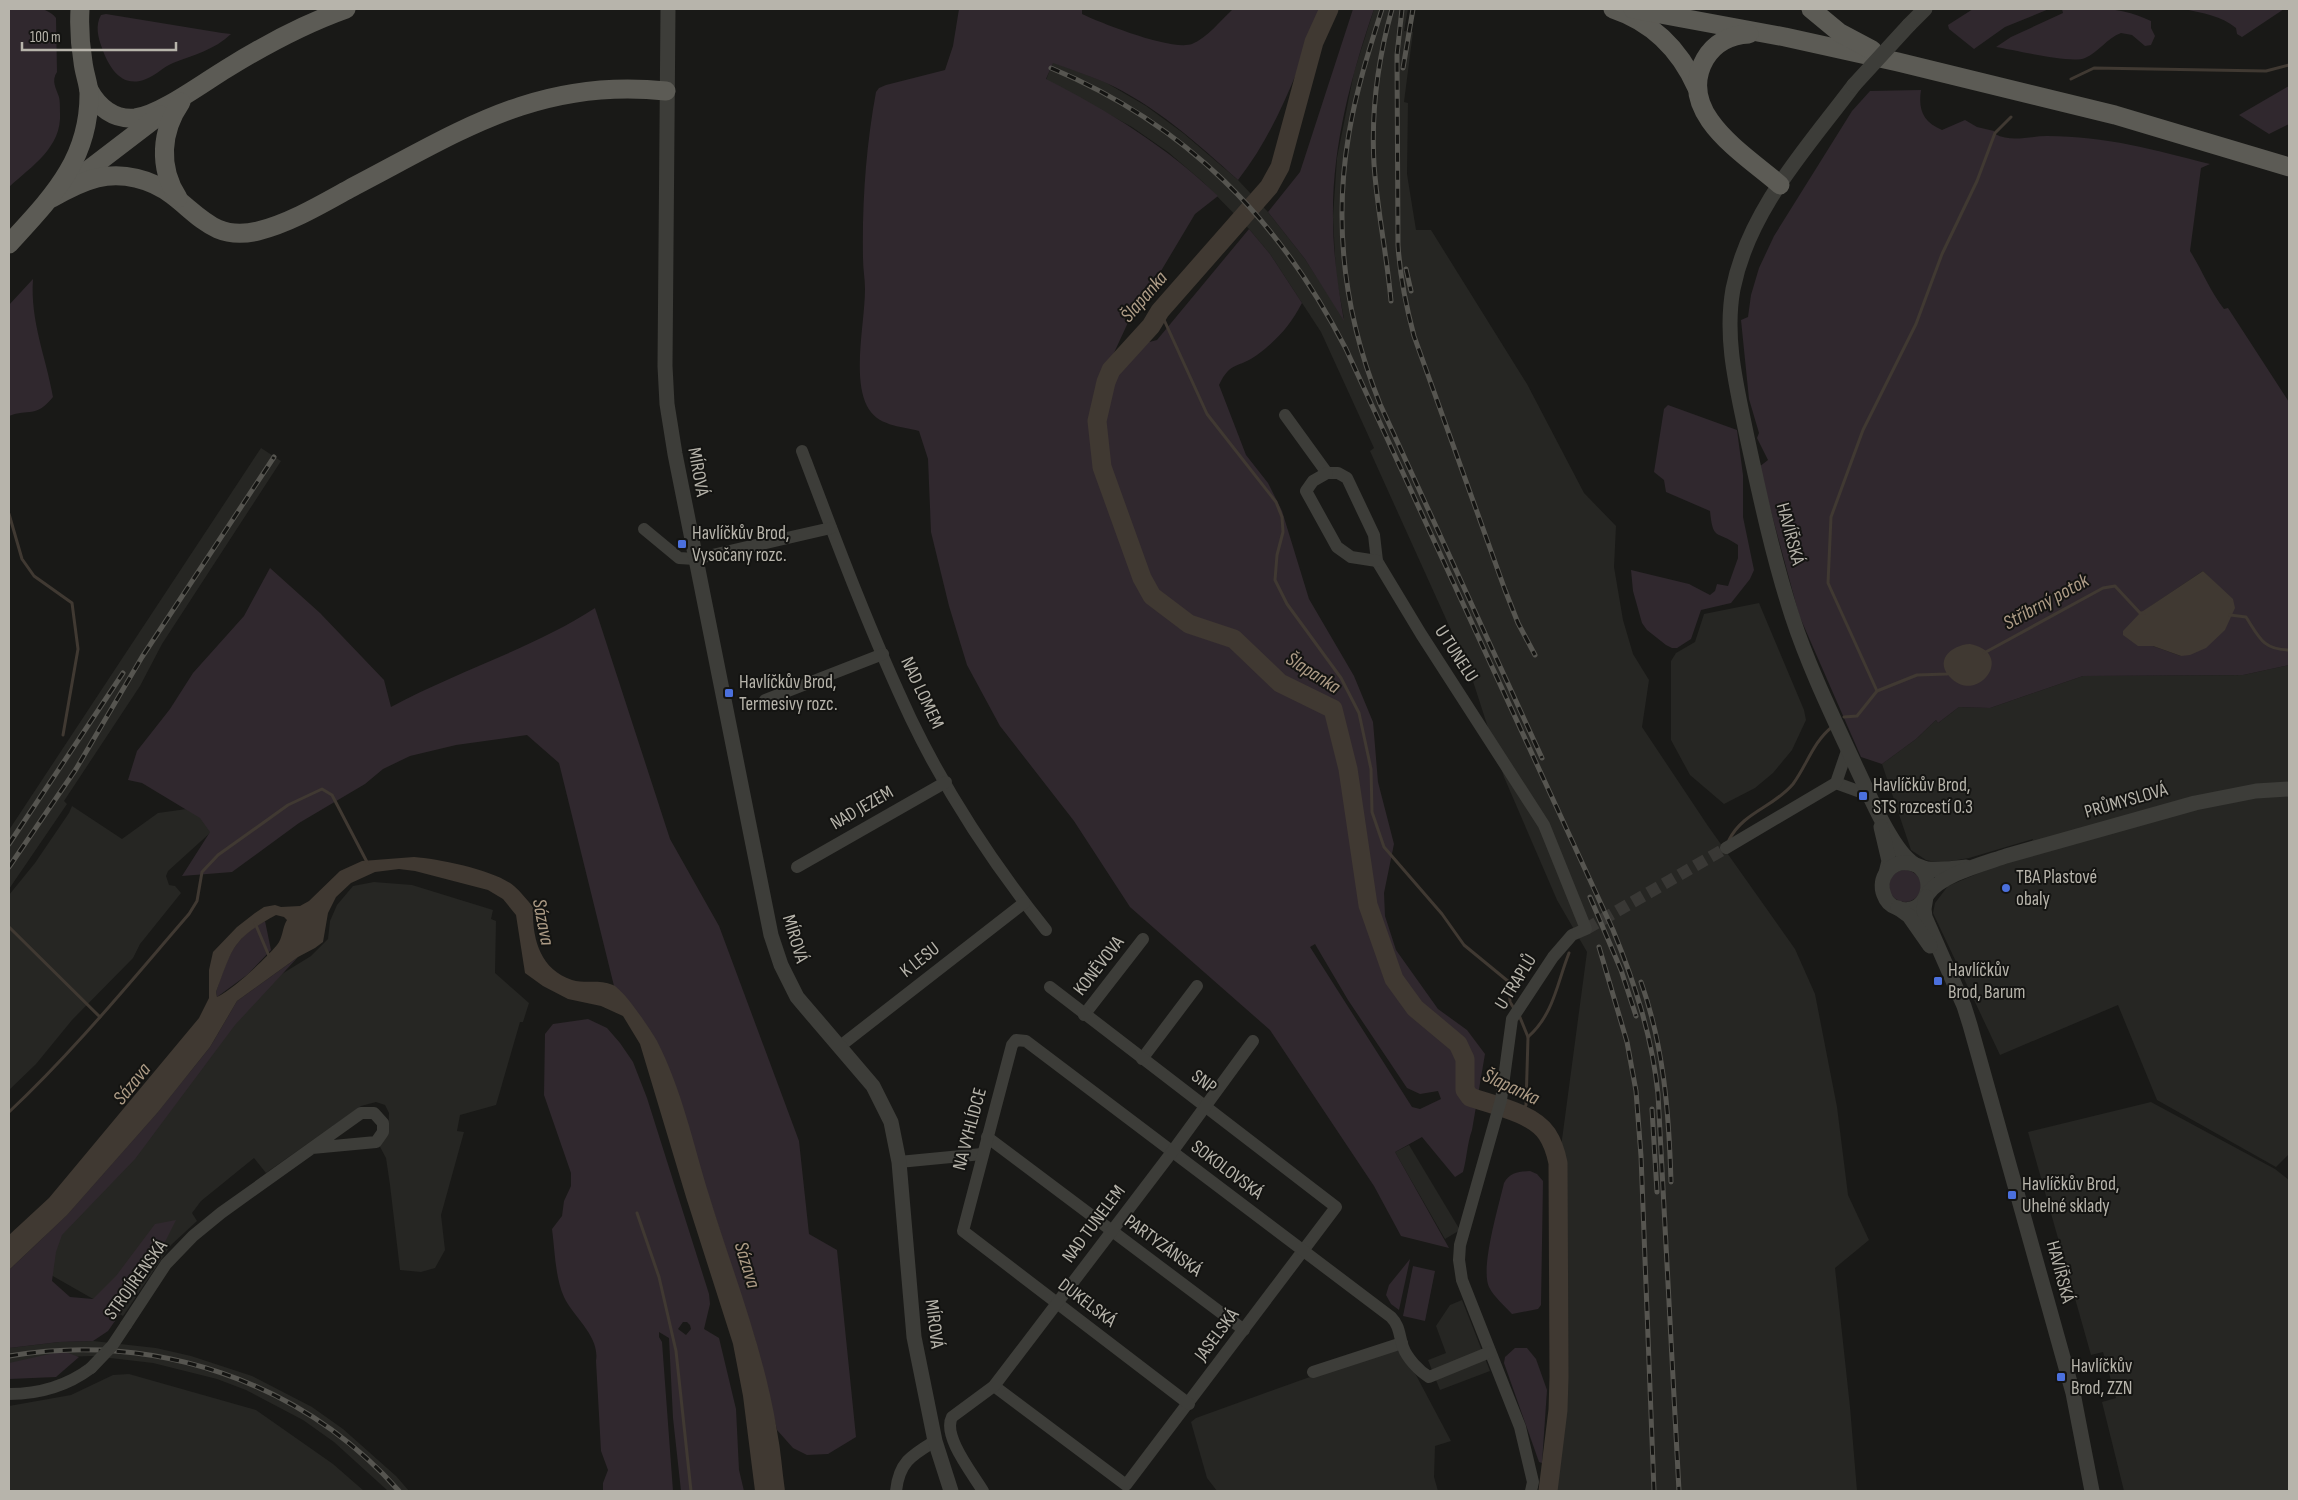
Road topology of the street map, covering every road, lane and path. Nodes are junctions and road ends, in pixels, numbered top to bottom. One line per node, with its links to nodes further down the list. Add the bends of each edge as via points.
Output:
1 (80, 9): 13 (main road, via 79,34)
2 (346, 9): 15 (main road, via 261,49)
3 (668, 9): 14 (street, MÍROVÁ)
4 (1613, 9): 12 (main road, via 1640,20 1661,36 1679,55)
5 (1633, 9): 9 (main road)
6 (1696, 9): 9 (main road)
7 (1811, 9): 11 (main road, via 1840,33)
8 (1925, 9): 17 (street, HAVÍŘSKÁ, bridge, via 1854,84)
9 (1666, 15): 10 (main road)
10 (1785, 37): 11 (main road); 12 (main road, via 1755,33 1729,36 1706,57)
11 (1898, 62): 16 (main road, via 2115,115)
12 (1697, 88): 17 (main road, via 1701,106 1716,129)
13 (88, 90): 15 (main road, via 109,113 132,118 152,112); 18 (main road, via 82,140 70,171)
14 (666, 91): 19 (main road, via 595,89 552,96 512,108 313,208 258,231 231,232 214,228); 26 (street, MÍROVÁ, via 665,366 669,420)
15 (189, 92): 18 (main road); 19 (main road, via 172,117 164,146 167,176)
16 (2289, 167)
17 (1780, 185): 30 (street, HAVÍŘSKÁ, via 1758,217 1743,253 1733,290 1729,332 1762,507 1792,616)
18 (52, 198): 19 (main road, via 87,181 120,176 153,184); 20 (main road)
19 (181, 203)
20 (9, 244)
21 (1285, 415): 23 (street, U TUNELU)
22 (802, 451): 24 (street, NAD LOMEM)
23 (1328, 473): 27 (street, U TUNELU, via 1347,478 1374,535); 27 (street, via 1313,481 1306,491 1337,548 1351,556)
24 (831, 528): 26 (street); 28 (street, NAD LOMEM)
25 (644, 529): 26 (street, via 678,558)
26 (695, 559): 53 (street, MÍROVÁ, via 774,947 797,997)
27 (1377, 561): 44 (street, U TUNELU, via 1544,826)
28 (883, 654): 29 (street); 31 (street, NAD LOMEM, via 912,720)
29 (765, 700)
30 (1848, 748): 32 (street); 34 (street, HAVÍŘSKÁ)
31 (946, 782): 39 (street, NAD JEZEM); 42 (street, NAD LOMEM)
32 (1836, 783): 34 (street); 36 (street)
33 (2289, 789): 38 (street, PRŮMYSLOVÁ, via 2256,791 2194,803)
34 (1870, 795): 35 (street, HAVÍŘSKÁ)
35 (1876, 811): 37 (street, HAVÍŘSKÁ, via 1904,855); 40 (street, HAVÍŘSKÁ, via 1888,856)
36 (1726, 848)
37 (1916, 865): 38 (street, PRŮMYSLOVÁ, via 1931,870); 40 (street, via 1900,863); 41 (street, HAVÍŘSKÁ, via 1928,878)
38 (1977, 866): 41 (street, PRŮMYSLOVÁ, via 1937,884)
39 (797, 867)
40 (1886, 873): 43 (street, HAVÍŘSKÁ, via 1882,882 1883,894 1890,904)
41 (1927, 896): 43 (street, via 1914,908); 47 (street, HAVÍŘSKÁ, via 1925,917)
42 (1024, 903): 45 (street, NAD LOMEM); 53 (street, K LESU)
43 (1898, 908): 47 (street, HAVÍŘSKÁ, via 1917,927)
44 (1586, 929): 68 (street, U TRAPLŮ, via 1572,935 1553,957 1512,1019 1501,1100 1460,1245 1462,1280)
45 (1046, 930)
46 (1143, 939): 50 (street, KONĚVOVA)
47 (1952, 980): 78 (street, HAVÍŘSKÁ, via 1970,1025 2073,1393)
48 (1197, 986): 54 (street)
49 (1050, 987): 50 (street, SNP)
50 (1084, 1015): 54 (street, SNP)
51 (1018, 1040): 56 (street, NA VYHLÍDCE, via 1012,1045); 58 (street, SOKOLOVSKÁ, via 1025,1040)
52 (1253, 1041): 55 (street, NAD TUNELEM)
53 (839, 1047): 60 (street, MÍROVÁ, via 867,1078 884,1104 894,1130)
54 (1142, 1059): 55 (street, SNP)
55 (1206, 1106): 58 (street, NAD TUNELEM); 61 (street, SNP)
56 (987, 1137): 59 (street, NA VYHLÍDCE); 63 (street, PARTYZÁNSKÁ)
57 (312, 1148): 57 (street, STROJÍRENSKÁ, via 361,1113 374,1112 384,1123 383,1132 376,1142); 71 (street, STROJÍRENSKÁ, bridge, via 193,1236 166,1264 112,1346 91,1368 56,1388)
58 (1172, 1152): 63 (street, NAD TUNELEM); 64 (street, SOKOLOVSKÁ)
59 (982, 1154): 60 (street); 62 (street, NA VYHLÍDCE)
60 (899, 1162): 73 (street, MÍROVÁ, via 914,1337)
61 (1336, 1207): 64 (street, JASELSKÁ)
62 (963, 1231): 65 (street, DUKELSKÁ)
63 (1112, 1232): 65 (street, NAD TUNELEM); 66 (street, PARTYZÁNSKÁ)
64 (1304, 1251): 66 (street, JASELSKÁ); 67 (street, SOKOLOVSKÁ, via 1391,1317 1398,1326)
65 (1057, 1304): 70 (street, NAD TUNELEM); 72 (street, DUKELSKÁ)
66 (1244, 1330): 72 (street, JASELSKÁ)
67 (1402, 1344): 68 (street, SOKOLOVSKÁ, via 1406,1353 1429,1377); 69 (street)
68 (1490, 1352): 77 (street, U TRAPLŮ, via 1520,1427 1533,1482)
69 (1313, 1372)
70 (994, 1386): 72 (street, JASELSKÁ, via 1126,1485); 76 (street, NAD TUNELEM, via 952,1417 949,1424 951,1437)
71 (9, 1394)
72 (1188, 1404)
73 (935, 1441): 74 (street, via 907,1461 897,1480); 75 (street, MÍROVÁ)
74 (896, 1491)
75 (951, 1491)
76 (983, 1491)
77 (1531, 1491)
78 (2092, 1491)

